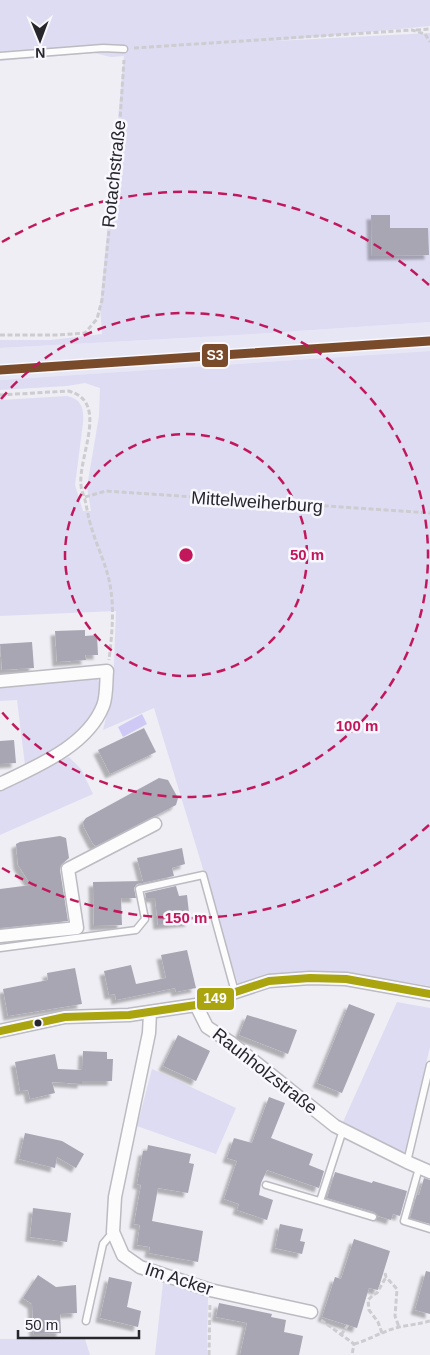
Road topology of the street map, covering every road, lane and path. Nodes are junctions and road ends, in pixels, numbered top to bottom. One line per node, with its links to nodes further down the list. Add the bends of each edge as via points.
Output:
1 (430, 29): 2 (path)
2 (412, 30): 3 (path, via 425,34); 4 (path)
3 (430, 42)
4 (124, 49): 5 (lane); 6 (path, Rotachstraße, via 120,121 102,300 97,319 86,332)
5 (0, 56)
6 (0, 335)
7 (0, 395): 8 (path, via 68,391 84,398 90,410 80,486)
8 (85, 497): 9 (path, Mittelweiherburg, via 106,491); 10 (path, via 90,524 109,580 113,612)
9 (430, 513)
10 (107, 671): 11 (street); 12 (street, via 104,705 87,732 61,752)
11 (0, 681)
12 (0, 784)
13 (154, 824): 14 (street, via 68,869 77,928)
14 (0, 936)
15 (0, 948): 16 (lane, via 136,930 144,919 139,889 203,875)
16 (236, 992): 17 (street, via 269,981 310,978 346,979); 18 (street)
17 (430, 994)
18 (196, 1005): 19 (street); 22 (street, Rauhholzstraße, via 207,1027 291,1084)
19 (150, 1014): 20 (street, via 65,1017); 29 (street, Im Acker, via 149,1033 115,1197)
20 (0, 1031)
21 (430, 1066): 23 (lane)
22 (343, 1130): 23 (street, Rauhholzstraße); 26 (lane)
23 (407, 1162): 24 (street, Rauhholzstraße)
24 (425, 1170): 28 (lane, Rauhholzstraße, via 404,1221)
25 (266, 1185): 26 (lane)
26 (320, 1201): 27 (lane)
27 (373, 1217)
28 (430, 1228)
29 (113, 1232): 30 (street, Im Acker, via 123,1255 140,1267); 32 (lane, via 103,1244)
30 (210, 1290): 31 (street, Im Acker); 39 (path)
31 (311, 1312): 37 (path)
32 (86, 1321)
33 (430, 1321): 35 (path)
34 (348, 1325): 37 (path)
35 (399, 1327): 36 (path); 36 (path, via 395,1316 397,1289 385,1275 377,1293 368,1300 369,1310)
36 (382, 1333): 38 (path)
37 (341, 1335): 38 (path)
38 (354, 1344): 40 (path)
39 (209, 1355)
40 (352, 1355)

